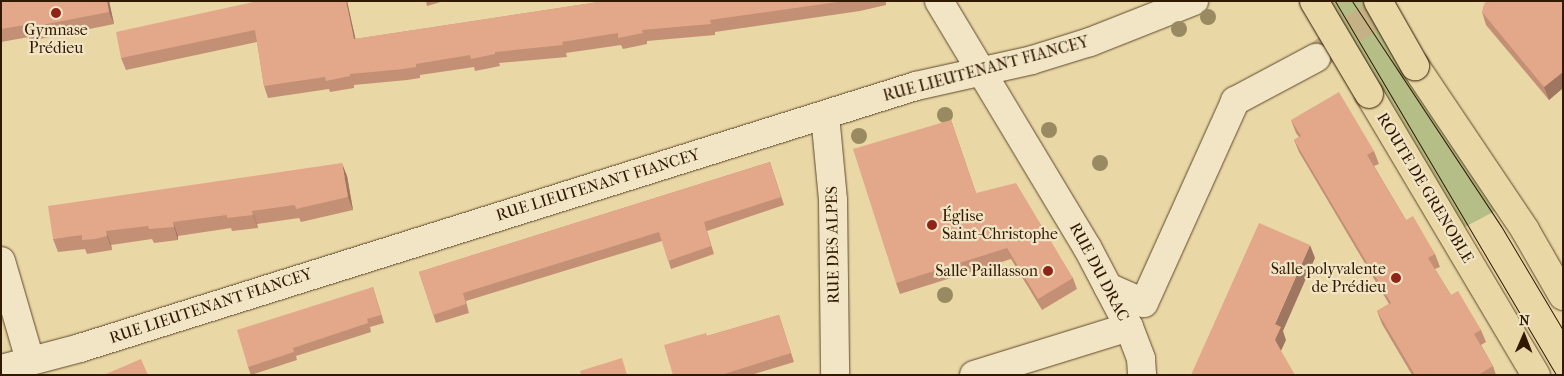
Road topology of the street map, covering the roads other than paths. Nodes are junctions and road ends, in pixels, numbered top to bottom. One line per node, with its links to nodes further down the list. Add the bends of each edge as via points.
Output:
1 (939, 1): 6 (street, RUE DU DRAC)
2 (1194, 1): 6 (street, RUE LIEUTENANT FIANCEY, via 1090,42)
3 (1314, 1): 17 (main road, ROUTE DE GRENOBLE, bridge)
4 (1378, 1): 10 (main road, bridge, via 1415,66 1524,230)
5 (1316, 58): 9 (street, via 1235,102 1144,303)
6 (982, 72): 7 (street, RUE LIEUTENANT FIANCEY, via 916,86); 9 (street, RUE DU DRAC)
7 (825, 115): 12 (street, RUE LIEUTENANT FIANCEY); 14 (street, RUE DES ALPES, via 833,200)
8 (1, 261): 12 (street)
9 (1108, 287): 11 (street, RUE DU DRAC)
10 (1563, 296)
11 (1129, 327): 15 (street); 16 (street, RUE DU DRAC, via 1141,359)
12 (48, 363): 13 (street, RUE LIEUTENANT FIANCEY)
13 (1, 368)
14 (835, 375)
15 (974, 375)
16 (1142, 375)
17 (1536, 375)

